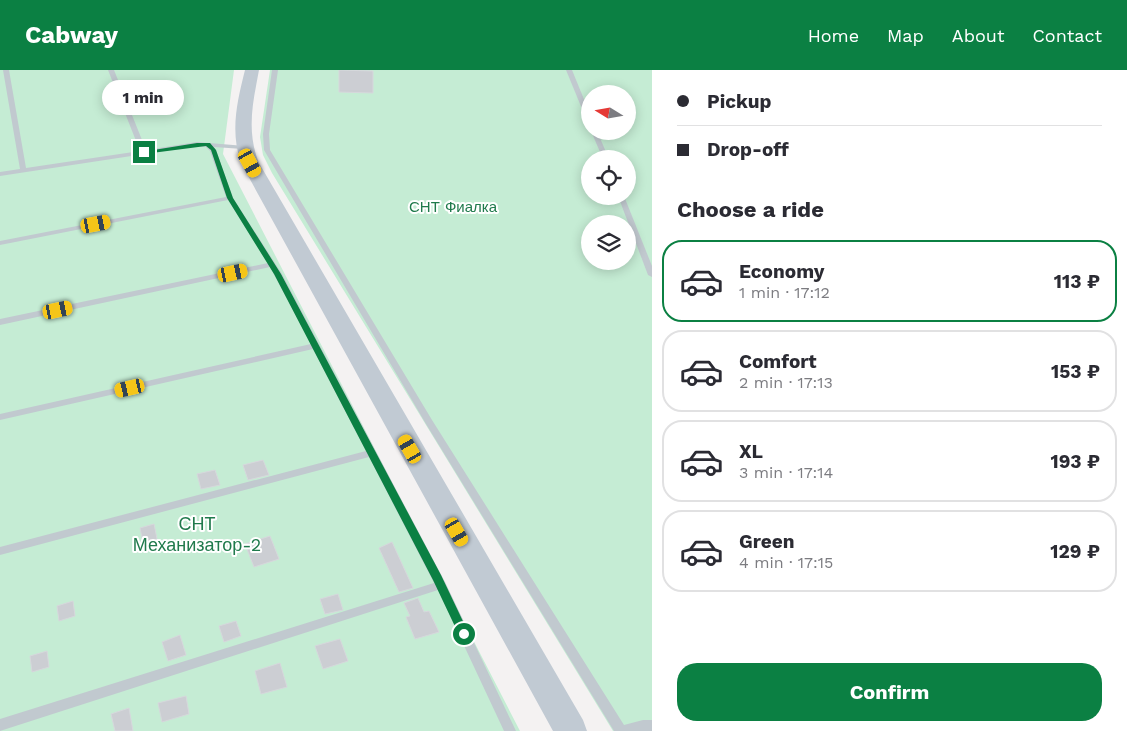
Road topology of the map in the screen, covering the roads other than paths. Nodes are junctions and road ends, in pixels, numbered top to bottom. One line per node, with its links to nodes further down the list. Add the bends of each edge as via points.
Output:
1 (6, 70): 10 (lane)
2 (111, 70): 9 (lane)
3 (252, 70): 8 (street, via 244,108)
4 (275, 70): 27 (lane, via 266,134 267,150 429,422)
5 (569, 70): 6 (lane)
6 (581, 99)
7 (208, 144): 8 (lane); 9 (lane); 12 (lane)
8 (243, 147): 26 (street)
9 (144, 152): 10 (lane)
10 (23, 170): 11 (lane)
11 (0, 174)
12 (230, 198): 14 (lane); 15 (lane)
13 (625, 205): 16 (lane)
14 (0, 243)
15 (272, 265): 17 (lane); 18 (lane)
16 (652, 275)
17 (0, 322)
18 (316, 346): 19 (lane); 20 (lane)
19 (0, 417)
20 (371, 453): 21 (lane); 22 (lane)
21 (0, 550)
22 (441, 585): 23 (lane); 25 (lane)
23 (0, 725)
24 (652, 726): 27 (lane)
25 (510, 731)
26 (571, 731)
27 (623, 731)

